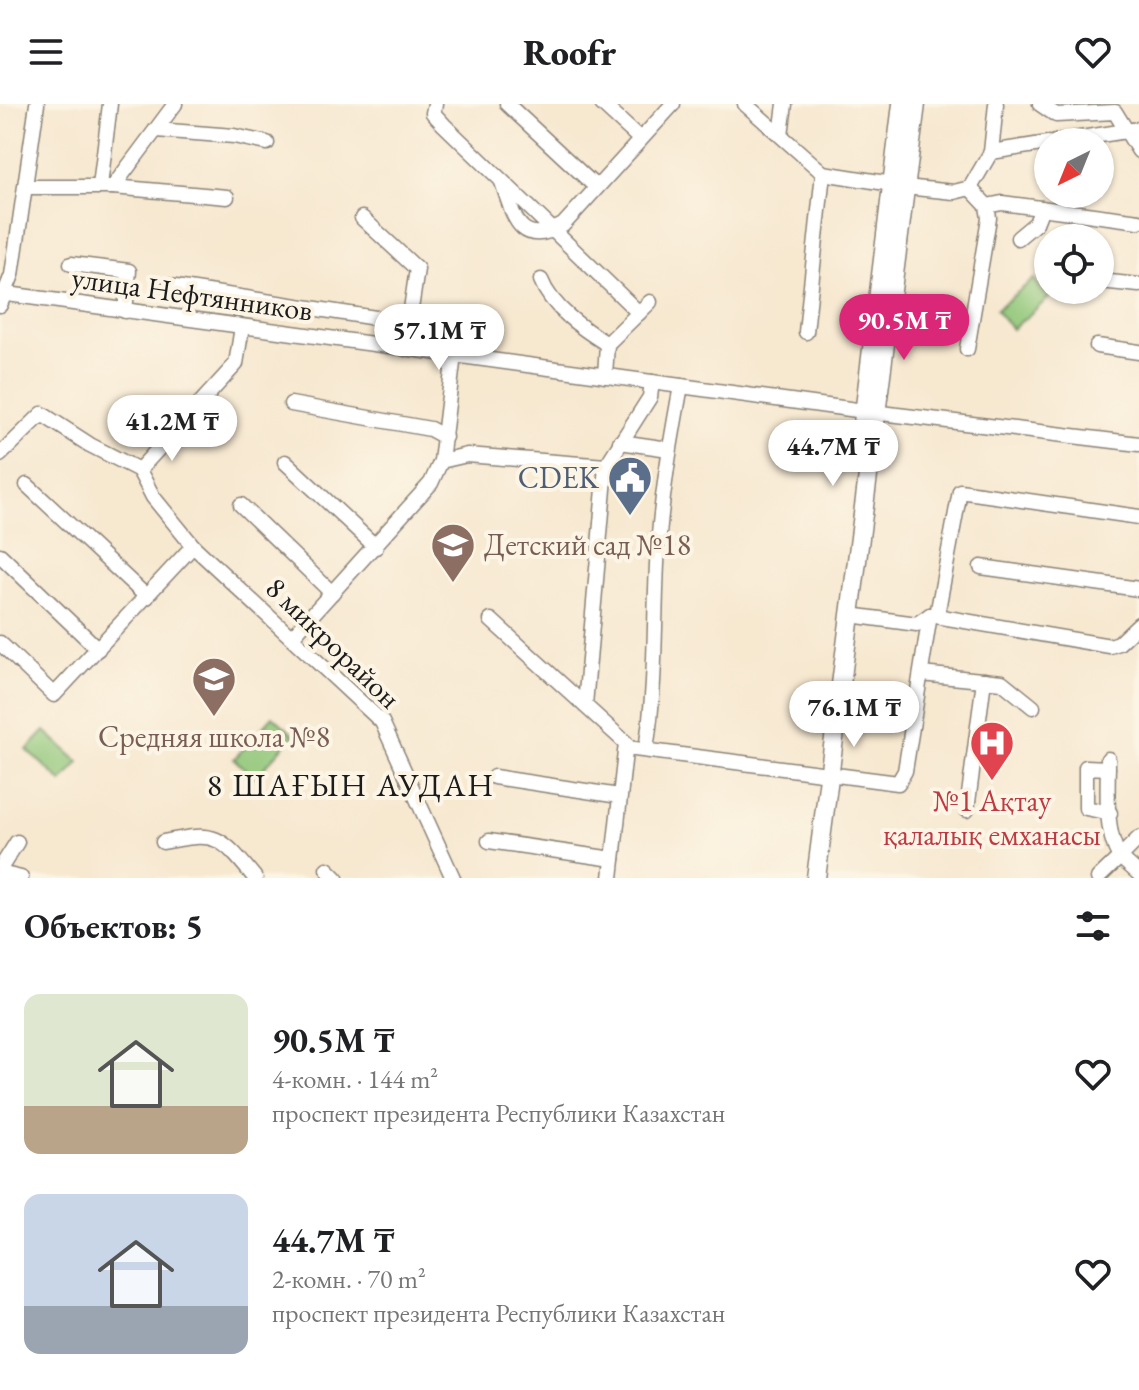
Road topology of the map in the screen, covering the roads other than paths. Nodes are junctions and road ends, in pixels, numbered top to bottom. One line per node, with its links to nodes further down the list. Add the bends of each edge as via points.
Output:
1 (37, 104): 25 (street)
2 (110, 104): 26 (street)
3 (175, 104): 14 (street)
4 (435, 104): 23 (street, via 433,113)
5 (507, 104): 27 (street)
6 (602, 104): 17 (street)
7 (673, 104): 17 (street)
8 (745, 104): 16 (street)
9 (785, 104): 16 (street)
10 (902, 104): 24 (main road)
11 (916, 104): 24 (main road)
12 (996, 104): 21 (street)
13 (1040, 104): 15 (street, via 1056,115 1115,112)
14 (156, 130): 18 (street); 26 (street)
15 (1132, 130): 20 (street)
16 (781, 135): 22 (street)
17 (640, 139): 27 (street)
18 (267, 143)
19 (1034, 145): 21 (street)
20 (1139, 151)
21 (991, 152): 28 (street)
22 (823, 173): 24 (street); 46 (street)
23 (501, 178): 35 (street); 35 (street, via 517,225 530,233)
24 (899, 185): 28 (street, via 954,192); 57 (main road)
25 (26, 187): 26 (street); 42 (street)
26 (106, 187): 29 (street)
27 (596, 187): 35 (street)
28 (970, 188): 30 (street)
29 (227, 197)
30 (987, 206): 31 (street); 50 (street)
31 (1034, 207)
32 (1042, 208): 34 (street); 36 (street, via 1036,223)
33 (362, 218): 44 (street, via 417,269)
34 (1139, 221)
35 (556, 229): 47 (street, via 644,307)
36 (1018, 238)
37 (71, 264): 43 (street, via 129,271)
38 (541, 280): 47 (street, via 545,292)
39 (1114, 282): 40 (street)
40 (1139, 285)
41 (169, 286): 44 (street)
42 (2, 297): 43 (street, улица Нефтянников)
43 (125, 311): 45 (street, улица Нефтянников)
44 (408, 323): 49 (street)
45 (242, 327): 49 (street, улица Нефтянников); 66 (street, via 236,364)
46 (806, 332)
47 (607, 344): 53 (street)
48 (1097, 346): 51 (street)
49 (405, 349): 52 (street, улица Нефтянников)
50 (967, 349)
51 (1139, 352)
52 (454, 355): 53 (street, улица Нефтянников); 58 (street)
53 (605, 376): 54 (street, улица Нефтянников)
54 (652, 382): 55 (street, улица Нефтянников); 59 (street, via 650,397)
55 (681, 386): 57 (street, улица Нефтянников); 61 (street)
56 (291, 404): 58 (street, via 430,429)
57 (870, 412): 60 (street, улица Нефтянников); 77 (main road); 90 (main road)
58 (445, 437): 63 (street)
59 (620, 442): 61 (street); 65 (street)
60 (1139, 444)
61 (669, 449): 89 (street)
62 (0, 455): 66 (street, via 42,414)
63 (441, 461): 65 (street, via 467,455); 71 (street, via 431,483)
64 (285, 462): 71 (street)
65 (606, 466): 86 (street)
66 (139, 470): 70 (street, 8 микрорайон, via 153,497)
67 (27, 485): 76 (street)
68 (241, 505): 75 (street)
69 (1139, 517): 78 (street, via 960,491)
70 (193, 546): 76 (street); 81 (street, 8 микрорайон)
71 (376, 547): 75 (street)
72 (0, 555): 83 (street)
73 (981, 567): 74 (street)
74 (1139, 589)
75 (332, 593): 81 (street)
76 (147, 597): 83 (street)
77 (850, 615): 78 (street, via 917,624); 90 (main road)
78 (934, 615): 80 (street, via 1110,646); 84 (street)
79 (491, 620): 86 (street)
80 (1139, 624)
81 (292, 637): 105 (street, 8 микрорайон, via 382,722)
82 (0, 643): 83 (street, via 54,695)
83 (98, 649)
84 (921, 674): 85 (street); 90 (street, via 905,771 898,783)
85 (984, 680): 87 (street, via 1002,682); 93 (street)
86 (585, 705): 88 (street)
87 (1033, 707)
88 (627, 748): 89 (street); 92 (street)
89 (646, 749): 90 (street)
90 (823, 774): 107 (main road); 108 (main road)
91 (494, 777): 92 (street)
92 (619, 796): 100 (street)
93 (967, 810)
94 (1110, 813): 94 (street, via 1108,763 1086,767 1086,808); 99 (street)
95 (1139, 838): 99 (street)
96 (489, 841): 100 (street)
97 (17, 842): 101 (street)
98 (163, 842): 104 (street, via 202,834 216,838)
99 (1120, 857): 102 (street); 109 (street)
100 (613, 859): 106 (street)
101 (0, 871): 103 (street)
102 (1139, 874)
103 (21, 878)
104 (255, 878)
105 (453, 878)
106 (611, 878)
107 (804, 878)
108 (816, 878)
109 (1098, 878)

